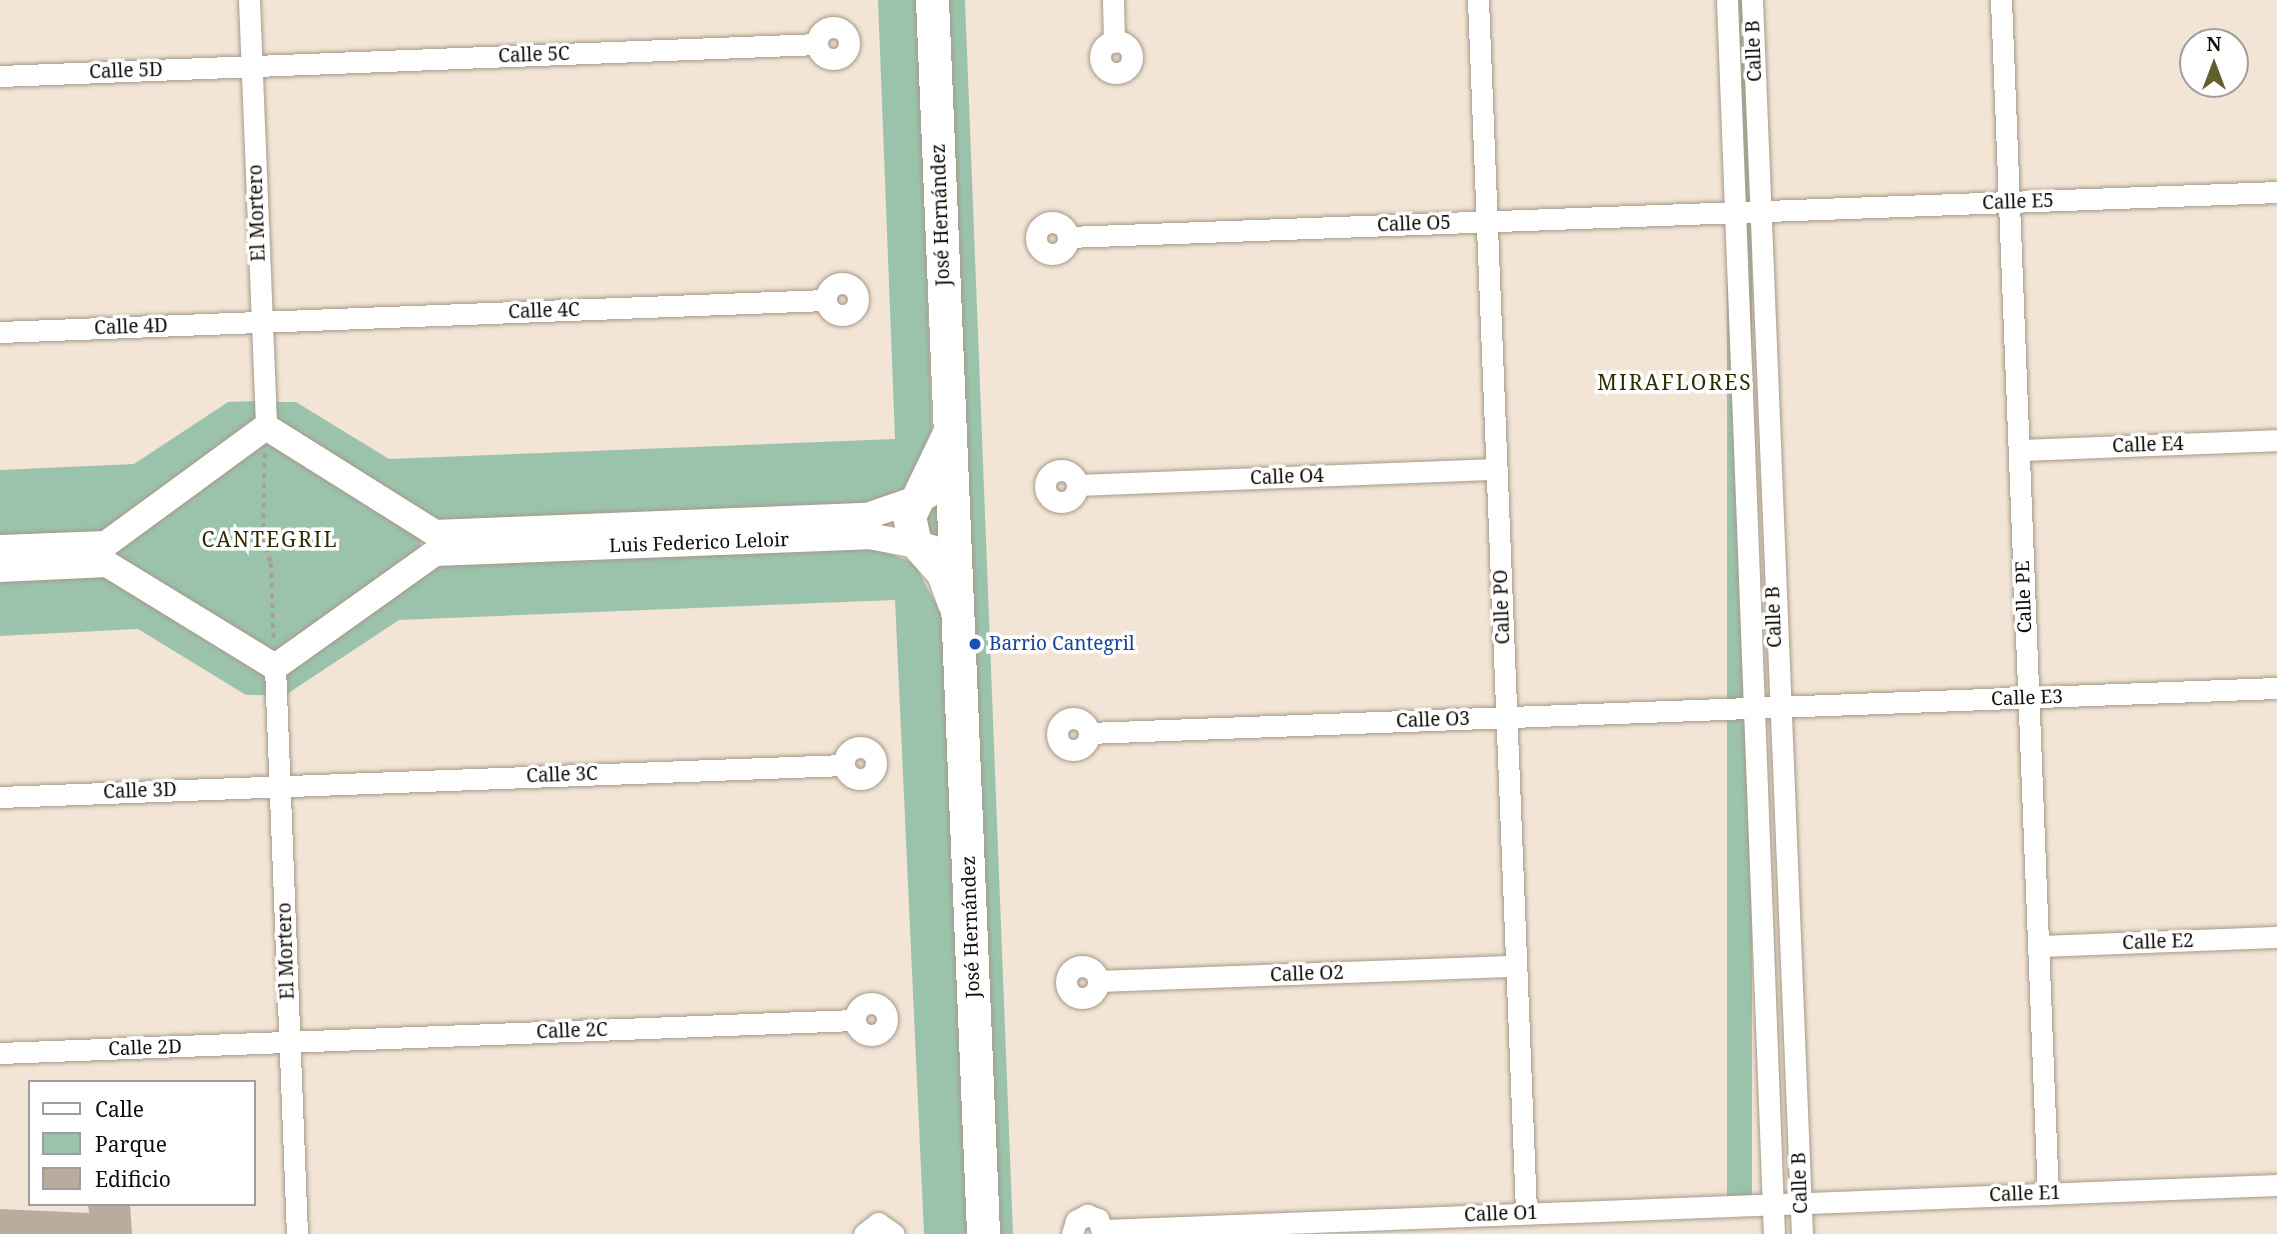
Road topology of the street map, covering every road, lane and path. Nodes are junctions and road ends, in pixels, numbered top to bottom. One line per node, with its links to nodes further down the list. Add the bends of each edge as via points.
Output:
1 (248, 0): 10 (street, El Mortero)
2 (932, 0): 22 (main road, José Hernández)
3 (1113, 0): 8 (street)
4 (1478, 0): 16 (street, Calle PO)
5 (1727, 0): 15 (street, Calle B)
6 (1752, 0): 14 (street, Calle B)
7 (2001, 0): 13 (street, Calle PE)
8 (1114, 42)
9 (817, 44): 10 (street, Calle 5C)
10 (251, 66): 11 (street, Calle 5D); 19 (street, El Mortero)
11 (0, 76)
12 (2277, 192): 13 (street, Calle E5)
13 (2009, 202): 14 (street, Calle E5); 24 (street, Calle PE)
14 (1760, 211): 15 (street, Calle O5); 39 (street, Calle B)
15 (1736, 212): 16 (street, Calle O5); 40 (street, Calle B)
16 (1487, 221): 17 (street, Calle O5); 25 (street, Calle PO)
17 (1068, 237)
18 (827, 300): 19 (street, Calle 4C)
19 (261, 321): 20 (street, Calle 4D); 21 (street, El Mortero)
20 (0, 332)
21 (266, 427): 30 (street); 33 (street); 36 (path, via 263,538 271,563)
22 (949, 429): 27 (main road, José Hernández); 28 (main road, José Hernández)
23 (2277, 440): 24 (street, Calle E4)
24 (2019, 450): 38 (street, Calle PE)
25 (1497, 469): 26 (street, Calle O4); 41 (street, Calle PO)
26 (1077, 485)
27 (918, 499): 28 (street, Luis Federico Leloir, via 930,495); 30 (street, Luis Federico Leloir, via 867,516); 32 (main road, José Hernández, via 909,529)
28 (955, 503): 29 (main road, José Hernández)
29 (957, 536): 32 (street, Luis Federico Leloir, via 948,545); 35 (main road, José Hernández)
30 (435, 543): 32 (street, Luis Federico Leloir, via 869,537); 36 (street)
31 (0, 548): 33 (street)
32 (923, 548): 35 (main road, José Hernández, via 943,573)
33 (106, 554): 34 (street); 36 (street)
34 (0, 569)
35 (959, 620): 62 (main road, José Hernández)
36 (275, 667): 44 (street, El Mortero)
37 (2277, 688): 38 (street, Calle E3)
38 (2028, 698): 39 (street, Calle E3); 47 (street, Calle PE)
39 (1777, 707): 40 (street, Calle O3); 55 (street, Calle B)
40 (1753, 708): 41 (street, Calle O3); 56 (street, Calle B)
41 (1507, 717): 42 (street, Calle O3); 48 (street, Calle PO)
42 (1089, 733)
43 (844, 765): 44 (street, Calle 3C)
44 (279, 786): 45 (street, Calle 3D); 51 (street, El Mortero)
45 (0, 797)
46 (2277, 937): 47 (street, Calle E2)
47 (2038, 946): 54 (street, Calle PE)
48 (1516, 966): 49 (street, Calle O2); 57 (street, Calle PO)
49 (1098, 981)
50 (855, 1020): 51 (street, Calle 2C)
51 (289, 1042): 52 (street, Calle 2D); 59 (street, El Mortero)
52 (0, 1054)
53 (2277, 1185): 54 (street, Calle E1)
54 (2048, 1194): 55 (street, Calle E1)
55 (1801, 1203): 56 (street, Calle E1); 65 (street, Calle B)
56 (1773, 1204): 57 (street, Calle O1); 64 (street, Calle B)
57 (1526, 1213): 58 (street, Calle O1)
58 (1103, 1232): 63 (street, Calle O1, via 1087,1215 1076,1221)
59 (296, 1234)
60 (864, 1234): 61 (street, via 878,1223)
61 (894, 1234)
62 (983, 1234)
63 (1072, 1234)
64 (1774, 1234)
65 (1802, 1234)

